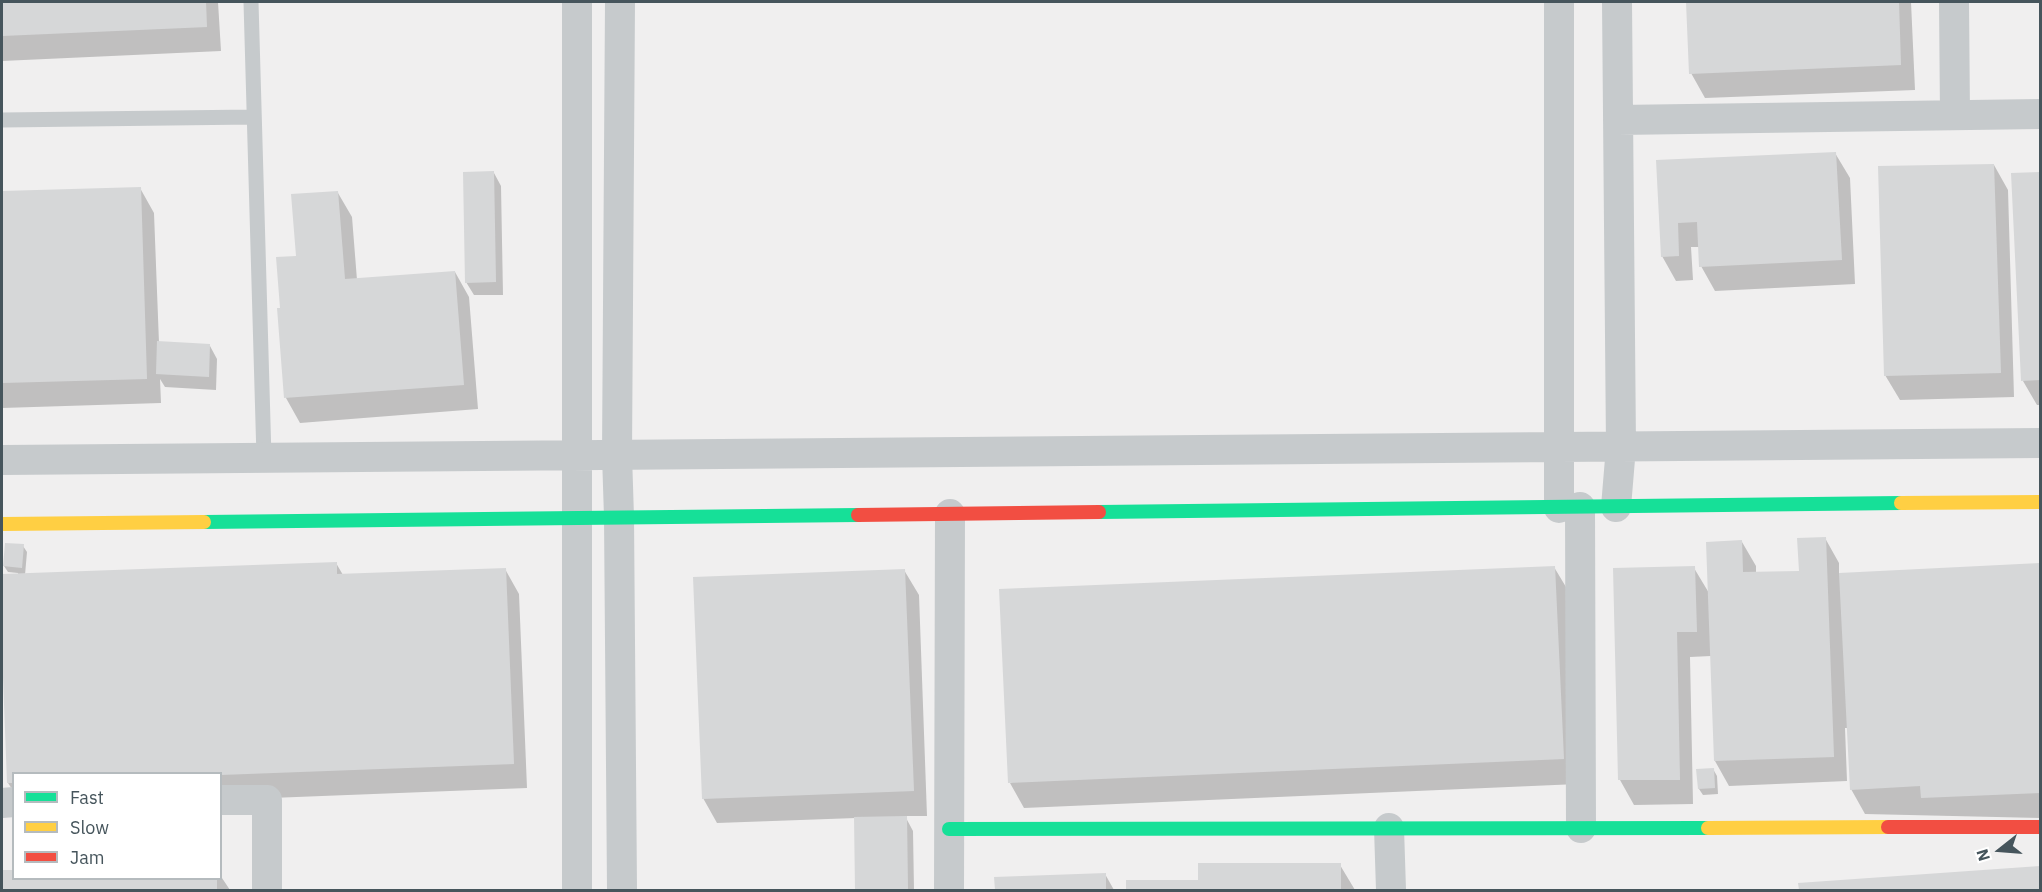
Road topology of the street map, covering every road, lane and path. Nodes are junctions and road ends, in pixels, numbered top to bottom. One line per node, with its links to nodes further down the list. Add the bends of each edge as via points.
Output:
1 (251, 2): 9 (lane)
2 (577, 2): 15 (street)
3 (620, 2): 16 (street)
4 (1559, 2): 13 (street)
5 (1617, 2): 11 (street)
6 (1954, 2): 8 (street)
7 (2040, 114): 8 (street)
8 (1955, 115): 11 (street)
9 (254, 117): 10 (lane); 17 (lane)
10 (2, 120)
11 (1618, 120): 14 (street)
12 (2040, 443): 14 (street)
13 (1559, 447): 14 (street); 16 (street); 20 (street)
14 (1621, 447): 21 (street)
15 (577, 455): 16 (street); 17 (street); 24 (street)
16 (617, 455): 23 (street)
17 (264, 458): 18 (street)
18 (2, 460)
19 (2040, 502): 21 (street)
20 (1570, 507): 21 (street); 22 (street); 29 (street)
21 (1616, 507)
22 (950, 514): 23 (street); 30 (street)
23 (619, 517): 24 (street); 33 (street)
24 (578, 518): 25 (street); 32 (street)
25 (2, 524)
26 (222, 800): 31 (street, via 267,800)
27 (2040, 827): 29 (street)
28 (1389, 828): 29 (street); 30 (street); 35 (street)
29 (1581, 828)
30 (949, 829): 34 (street)
31 (267, 891)
32 (577, 891)
33 (622, 891)
34 (949, 891)
35 (1391, 891)

